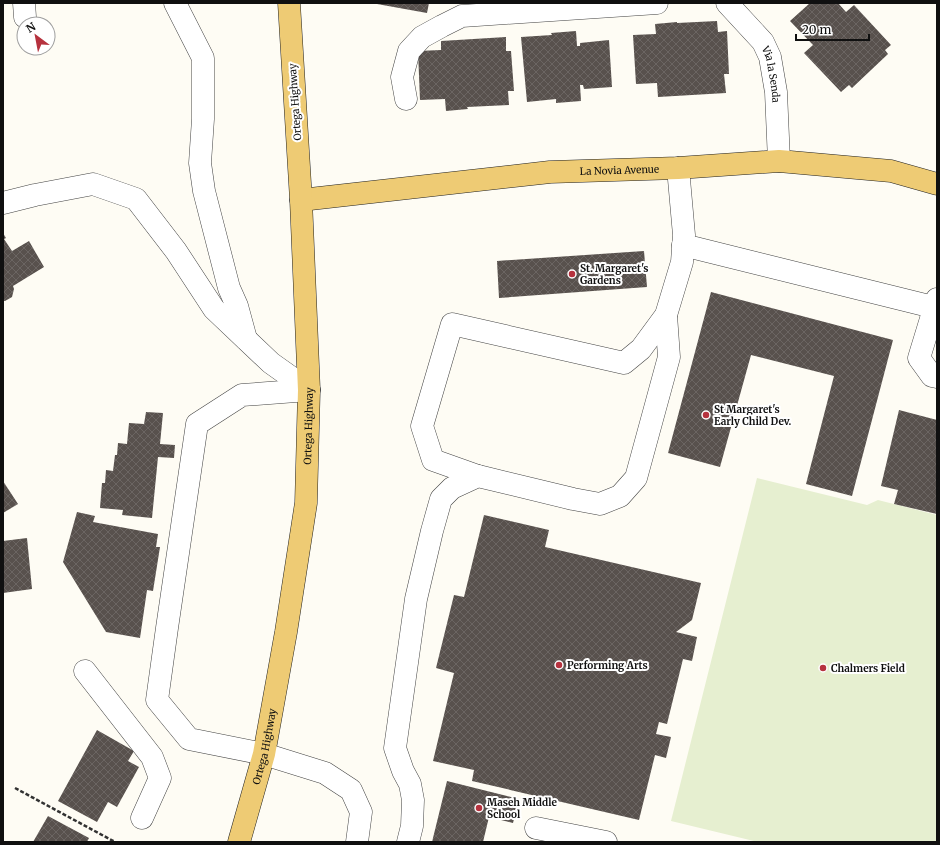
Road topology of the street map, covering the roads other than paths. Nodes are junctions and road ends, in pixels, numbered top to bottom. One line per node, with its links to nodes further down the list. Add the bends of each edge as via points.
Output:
1 (175, 3): 15 (street, via 203,58 200,162 204,192 228,288 237,306)
2 (289, 3): 10 (main road, Ortega Highway)
3 (657, 3): 5 (street)
4 (727, 3): 7 (street, Via la Senda, via 762,42 770,57 776,92)
5 (462, 10): 6 (street, via 442,26 422,37 409,51 402,77)
6 (406, 100)
7 (779, 161): 8 (main road, La Novia Avenue); 9 (main road, La Novia Avenue, via 891,171)
8 (678, 168): 10 (main road, La Novia Avenue, via 550,172); 12 (street)
9 (937, 184)
10 (301, 200): 17 (main road, Ortega Highway)
11 (3, 202): 15 (street, via 93,184 136,200 176,251 214,309)
12 (683, 245): 13 (street); 14 (street, via 682,262)
13 (936, 305): 16 (street, via 919,358 932,376)
14 (666, 316): 18 (street, via 669,357 636,478 620,496 600,504); 18 (street, via 641,349 624,363 452,324 422,426 433,460)
15 (246, 339): 17 (street, via 271,362)
16 (937, 377)
17 (309, 390): 20 (main road, Ortega Highway, via 306,503); 20 (street, via 242,395 197,424 157,700 189,740)
18 (478, 476): 25 (street, via 452,488 441,500 416,600 395,748 410,784 413,800 412,826)
19 (85, 671): 21 (street, via 152,757 160,778)
20 (264, 754): 23 (main road, Ortega Highway); 24 (street, via 325,773 351,790 361,812)
21 (142, 818)
22 (536, 828): 26 (street)
23 (239, 842)
24 (357, 842)
25 (408, 842)
26 (606, 842)

